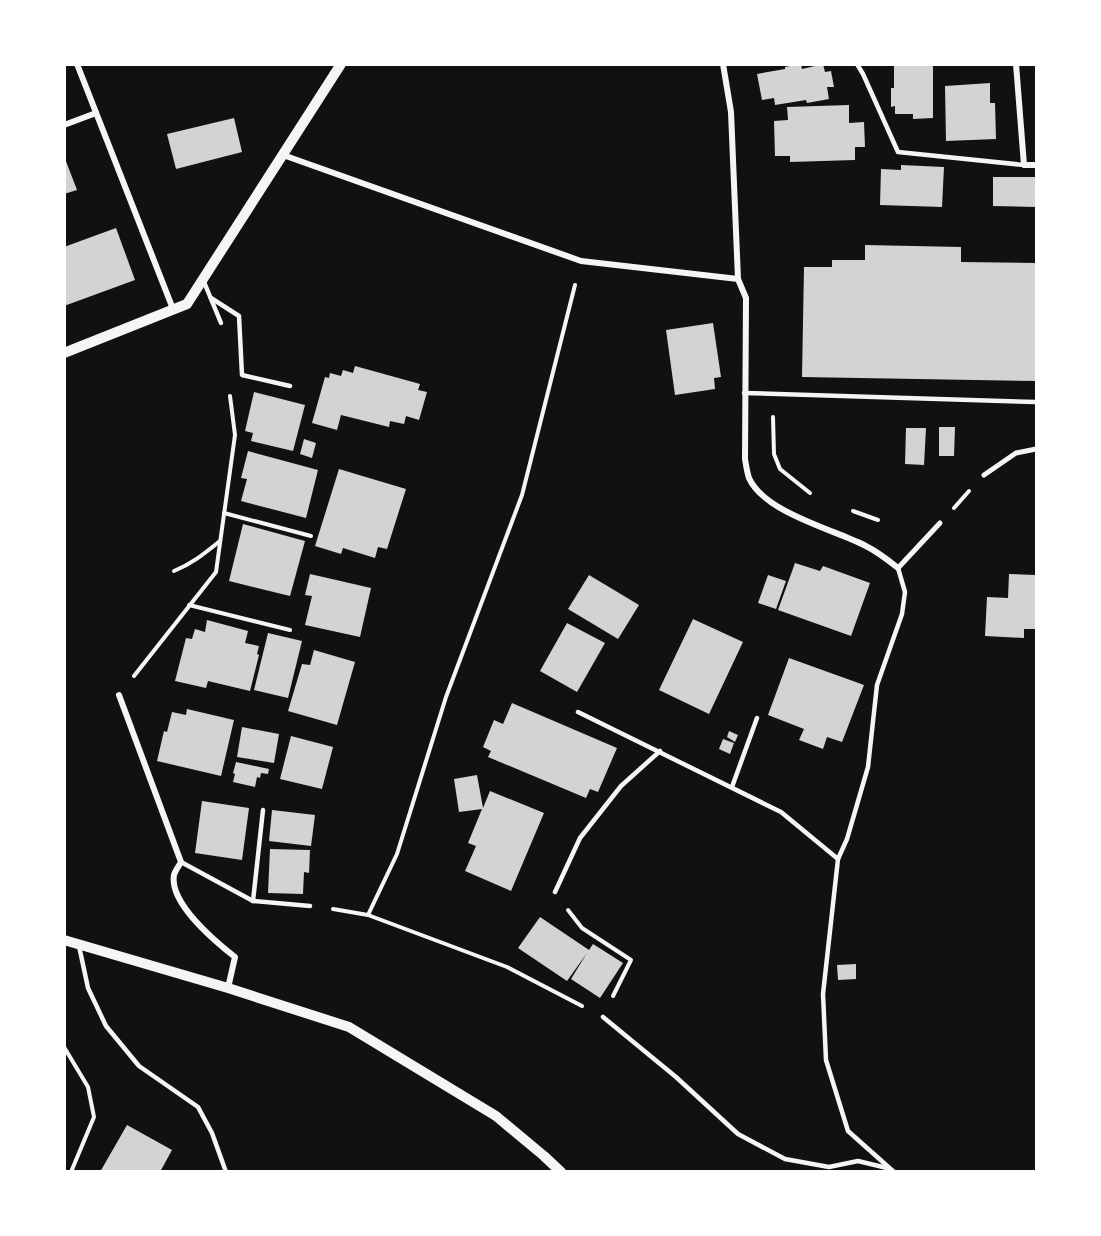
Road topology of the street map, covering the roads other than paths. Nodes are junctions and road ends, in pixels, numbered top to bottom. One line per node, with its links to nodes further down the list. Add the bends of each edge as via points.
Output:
1 (76, 64): 6 (street)
2 (341, 64): 8 (street)
3 (723, 64): 12 (street, via 731,112)
4 (857, 64): 9 (lane, via 898,152)
5 (1016, 64): 9 (street)
6 (96, 113): 7 (street); 14 (street)
7 (64, 125)
8 (283, 155): 11 (street); 12 (street, via 581,261)
9 (1024, 165): 10 (street)
10 (1036, 165)
11 (202, 279): 13 (lane); 14 (street, via 187,304)
12 (738, 279): 18 (street, via 746,298)
13 (211, 298): 15 (lane); 17 (lane, via 239,316 242,375)
14 (173, 309): 16 (street)
15 (222, 323)
16 (64, 353)
17 (290, 386)
18 (744, 393): 19 (lane); 23 (street, via 745,459 749,478 758,491 777,507 863,545)
19 (1036, 402)
20 (1036, 449): 21 (street, via 1016,453)
21 (984, 475)
22 (940, 523): 23 (street)
23 (898, 568): 30 (lane, via 905,592 902,614 877,685 868,767)
24 (119, 695): 31 (street)
25 (578, 712): 27 (lane)
26 (757, 718): 28 (lane)
27 (660, 751): 28 (lane); 32 (lane, via 621,786 580,838)
28 (732, 787): 30 (lane, via 781,812)
29 (263, 810): 33 (lane)
30 (838, 859): 39 (lane, via 823,994 826,1060 848,1131)
31 (181, 862): 33 (lane); 37 (street, via 174,874 175,888 184,907 207,934 235,957)
32 (555, 892)
33 (253, 901): 34 (lane)
34 (310, 906)
35 (64, 940): 36 (street)
36 (79, 945): 37 (street); 40 (lane, via 88,988 106,1026 139,1065 198,1107)
37 (228, 988): 41 (street, via 350,1027 496,1116)
38 (603, 1017): 39 (lane, via 738,1134 785,1159 830,1167 858,1161)
39 (892, 1170)
40 (226, 1172)
41 (561, 1172)

